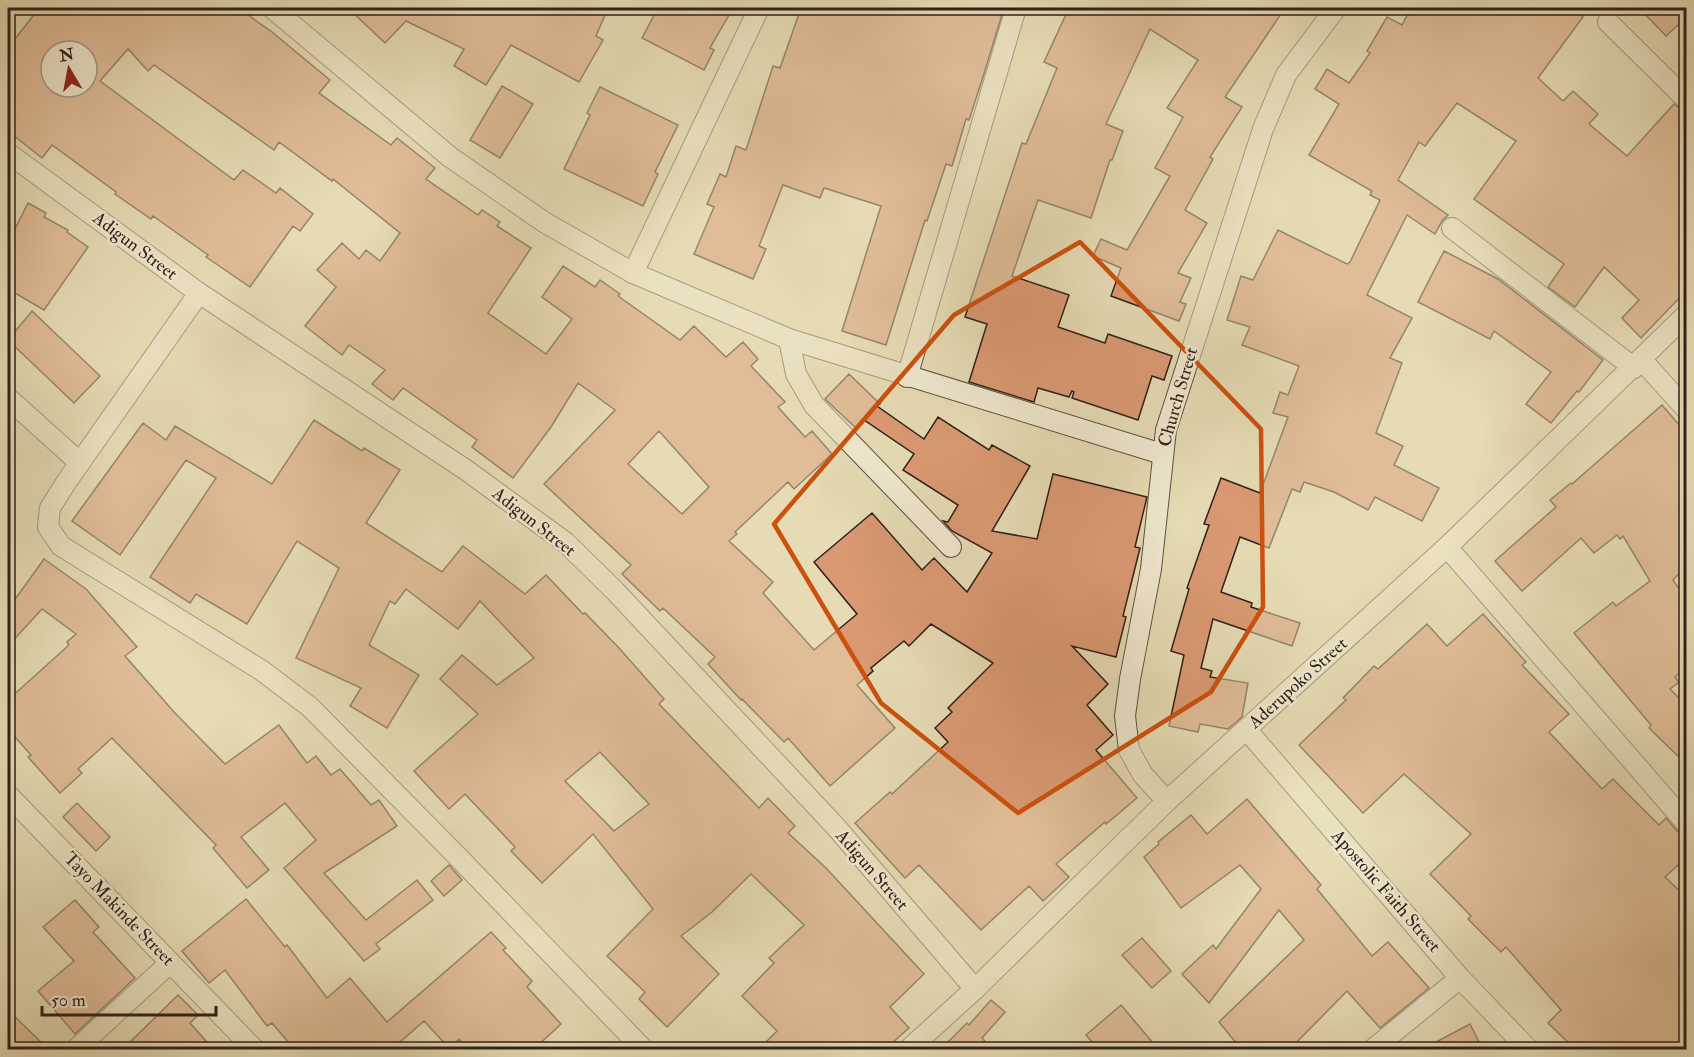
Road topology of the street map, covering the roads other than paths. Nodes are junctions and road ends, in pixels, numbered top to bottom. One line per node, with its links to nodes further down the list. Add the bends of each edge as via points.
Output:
1 (272, 8): 9 (street, via 450,157 544,222)
2 (759, 8): 9 (street)
3 (1016, 8): 14 (street)
4 (1336, 8): 17 (street, Church Street, via 1286,75 1263,129 1166,430)
5 (1608, 22): 6 (street)
6 (1686, 99)
7 (8, 153): 10 (street, Adigun Street)
8 (1452, 228): 13 (street)
9 (633, 273): 12 (street)
10 (199, 293): 18 (street); 27 (street, Adigun Street, via 466,470 565,542 836,827)
11 (1686, 315): 13 (street, Aderupoko Street)
12 (789, 339): 14 (street); 19 (street, via 796,374 814,405)
13 (1637, 363): 16 (street); 20 (street, Aderupoko Street)
14 (907, 377): 17 (street)
15 (8, 398): 18 (street)
16 (1686, 409)
17 (1162, 454): 23 (street, Church Street, via 1151,569 1125,716 1129,750 1143,775)
18 (80, 463): 30 (street, via 50,508 48,527 61,546 261,670 310,707)
19 (951, 547)
20 (1447, 547): 21 (street, Aderupoko Street); 24 (street)
21 (1246, 729): 23 (street, Aderupoko Street); 26 (street, Apostolic Faith Street)
22 (8, 795): 25 (street, Tayo Makinde Street)
23 (1167, 801): 27 (street, Aderupoko Street)
24 (1686, 823)
25 (170, 963): 28 (street); 29 (street, Tayo Makinde Street)
26 (1460, 978): 32 (street); 33 (street, Apostolic Faith Street)
27 (975, 989): 31 (street, Aderupoko Street)
28 (75, 1050)
29 (255, 1050)
30 (644, 1050)
31 (909, 1050)
32 (1372, 1050)
33 (1529, 1050)

